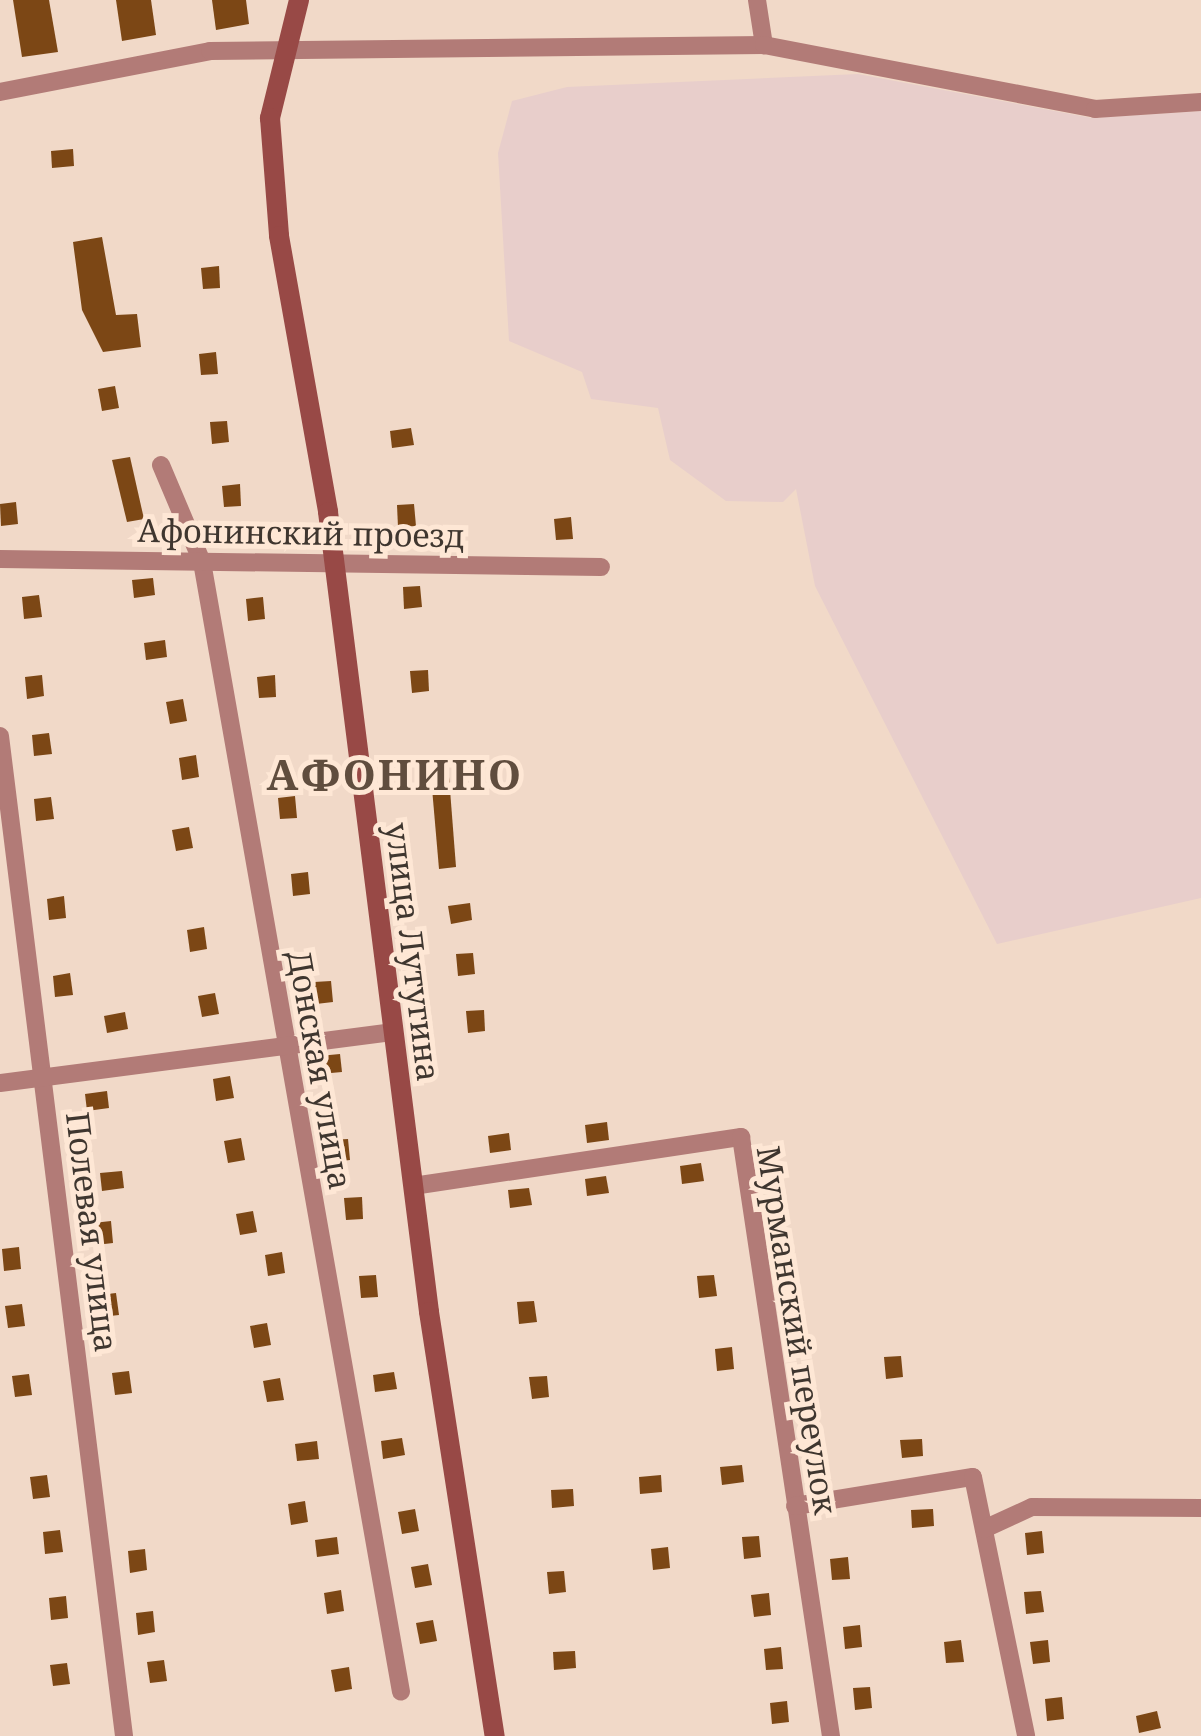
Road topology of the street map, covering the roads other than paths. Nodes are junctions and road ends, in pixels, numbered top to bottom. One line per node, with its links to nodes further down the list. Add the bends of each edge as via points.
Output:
1 (299, 0): 4 (main road, улица Лутугина)
2 (758, 0): 3 (street)
3 (764, 45): 4 (street); 6 (street, via 1094,109)
4 (284, 48): 5 (street, via 210,51); 10 (main road, улица Лутугина, via 270,118 279,236)
5 (0, 92)
6 (1201, 102)
7 (161, 465): 9 (street, Донская улица)
8 (0, 559): 9 (street, Афонинский проезд)
9 (202, 562): 10 (street, Афонинский проезд); 14 (street, Донская улица)
10 (333, 563): 11 (street, Афонинский проезд); 13 (main road, улица Лутугина)
11 (602, 567)
12 (0, 736): 15 (street, Полевая улица)
13 (392, 1032): 14 (street); 17 (main road, улица Лутугина)
14 (284, 1044): 15 (street); 21 (street, Донская улица)
15 (42, 1077): 16 (street); 22 (street, Полевая улица)
16 (0, 1082)
17 (412, 1186): 18 (street, Мурманский переулок, via 741,1137); 23 (main road, улица Лутугина)
18 (795, 1506): 20 (street, via 973,1476); 24 (street, Мурманский переулок)
19 (1201, 1508): 20 (street, via 1032,1507)
20 (984, 1528): 25 (street)
21 (401, 1692)
22 (124, 1736)
23 (495, 1736)
24 (831, 1736)
25 (1026, 1736)

